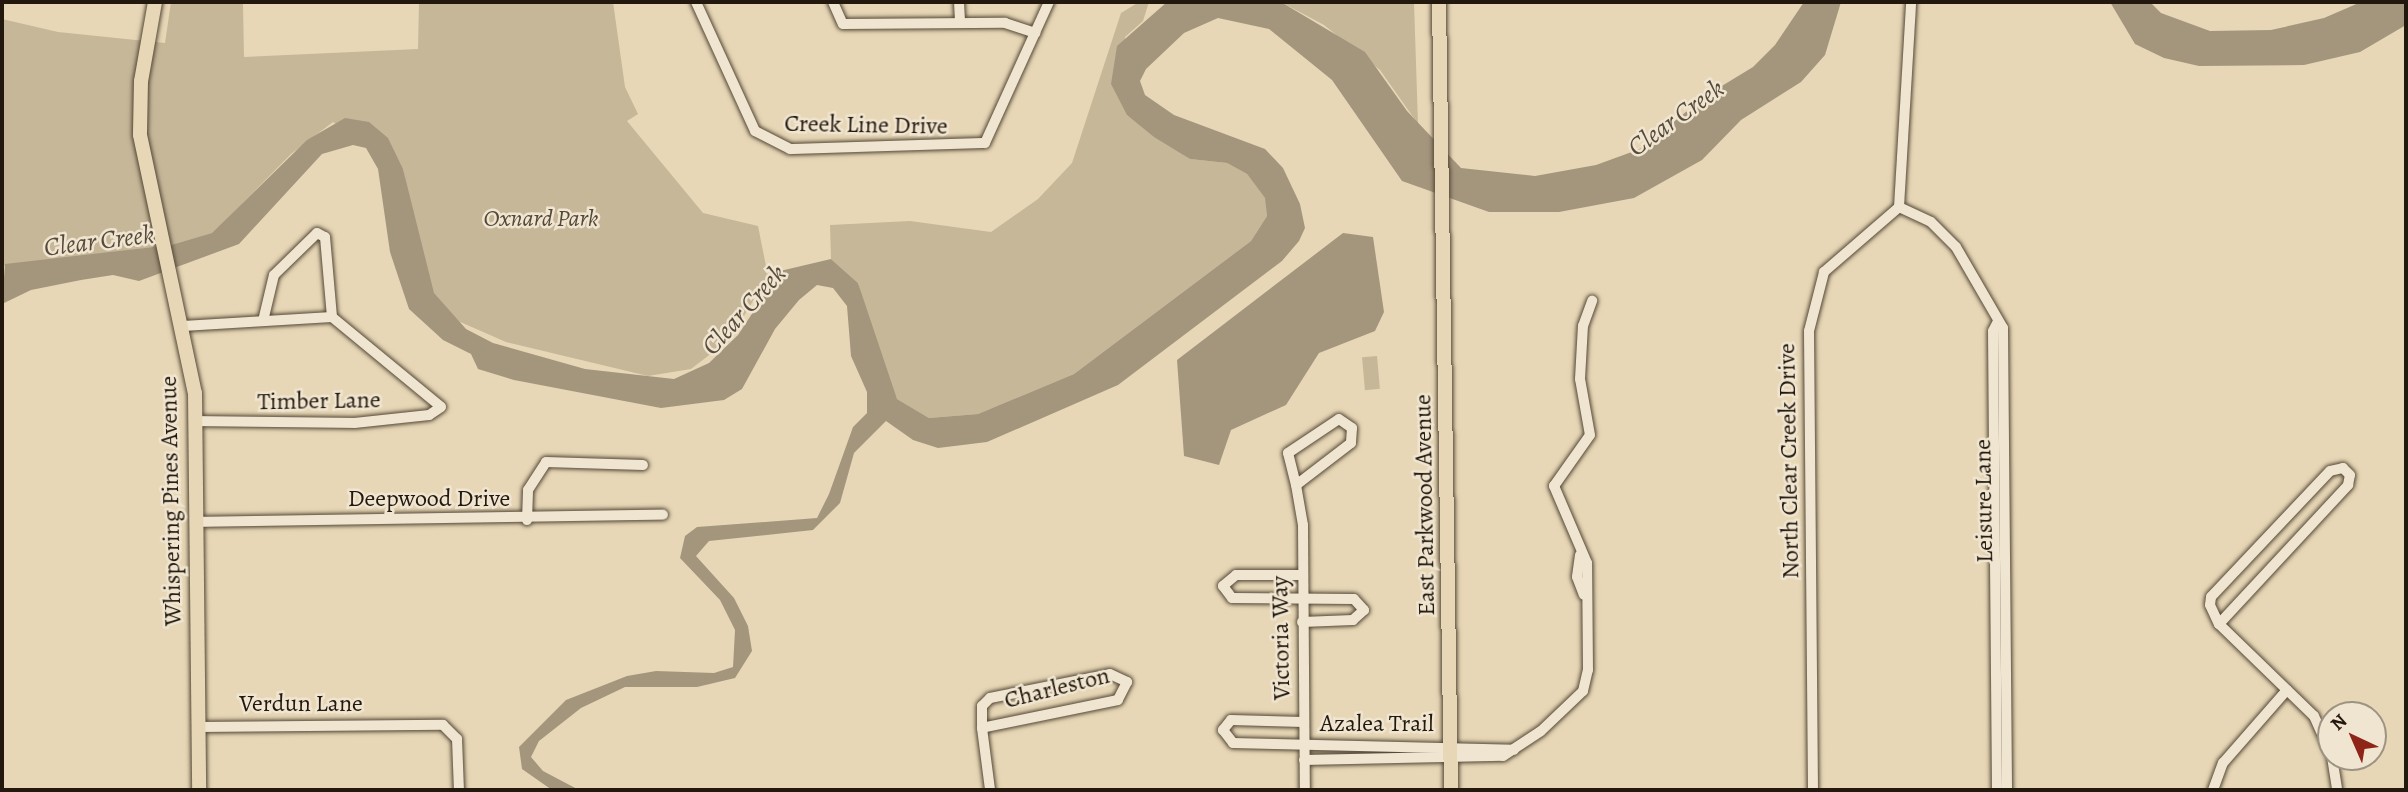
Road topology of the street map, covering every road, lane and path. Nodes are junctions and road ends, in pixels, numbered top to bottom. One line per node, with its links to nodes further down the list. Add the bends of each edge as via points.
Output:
1 (155, 2): 14 (main road, Whispering Pines Avenue, via 141,80 142,148)
2 (696, 2): 9 (street, Creek Line Drive, via 755,131 773,145 816,149 985,144)
3 (833, 2): 8 (street, via 843,24)
4 (959, 2): 8 (street)
5 (1049, 2): 9 (street)
6 (1439, 2): 32 (main road, East Parkwood Avenue)
7 (1911, 2): 10 (street)
8 (960, 22): 9 (street, via 1005,23)
9 (1035, 33)
10 (1899, 207): 25 (street, Leisure Lane, via 1931,222 1956,247 1998,321 1993,331); 40 (street, North Clear Creek Drive, via 1824,272 1809,331)
11 (1592, 301): 32 (street, via 1583,326 1580,379 1590,435 1554,486 1589,580 1584,595 1587,682 1576,699 1514,750)
12 (332, 317): 13 (street); 13 (street, via 325,237 317,233 274,275); 15 (street, Timber Lane, via 441,407 429,415 354,423)
13 (263, 321): 14 (street)
14 (183, 326): 15 (main road, Whispering Pines Avenue)
15 (196, 421): 20 (main road, Whispering Pines Avenue)
16 (643, 465): 19 (street, via 546,462 528,490)
17 (1296, 485): 17 (street, Victoria Way, via 1288,453 1330,421 1346,421 1354,434 1351,443); 21 (street, Victoria Way, via 1303,526)
18 (663, 515): 19 (street, Deepwood Drive)
19 (527, 520): 20 (street, Deepwood Drive)
20 (195, 522): 29 (main road, Whispering Pines Avenue)
21 (1300, 575): 22 (street, Victoria Way); 22 (street, via 1236,575 1223,586 1232,598)
22 (1301, 599): 23 (street, Victoria Way); 23 (street, via 1354,599 1364,610 1353,620)
23 (1302, 622): 27 (street, Victoria Way)
24 (2219, 624): 24 (street, via 2348,485 2350,475 2343,468 2332,469 2211,597); 26 (street)
25 (2001, 681): 41 (street, Leisure Lane); 42 (street, Leisure Lane)
26 (2287, 690): 28 (street); 43 (street, via 2223,763)
27 (1303, 722): 31 (street, Victoria Way); 31 (street, Azalea Trail, via 1231,720 1223,730 1233,743)
28 (2317, 723)
29 (199, 727): 35 (street, Verdun Lane, via 443,725 457,739); 36 (main road, Whispering Pines Avenue)
30 (982, 728): 30 (street, Charleston, via 982,706 990,698 1110,674 1127,682 1118,700); 37 (street, Charleston)
31 (1303, 745): 32 (street, Azalea Trail); 33 (street, Victoria Way)
32 (1450, 752): 33 (street, Azalea Trail); 39 (main road, East Parkwood Avenue)
33 (1304, 760): 38 (street, Victoria Way)
34 (2334, 771): 44 (street)
35 (458, 787)
36 (200, 790)
37 (990, 790)
38 (1305, 790)
39 (1451, 790)
40 (1813, 790)
41 (1997, 790)
42 (2007, 790)
43 (2213, 790)
44 (2337, 790)

